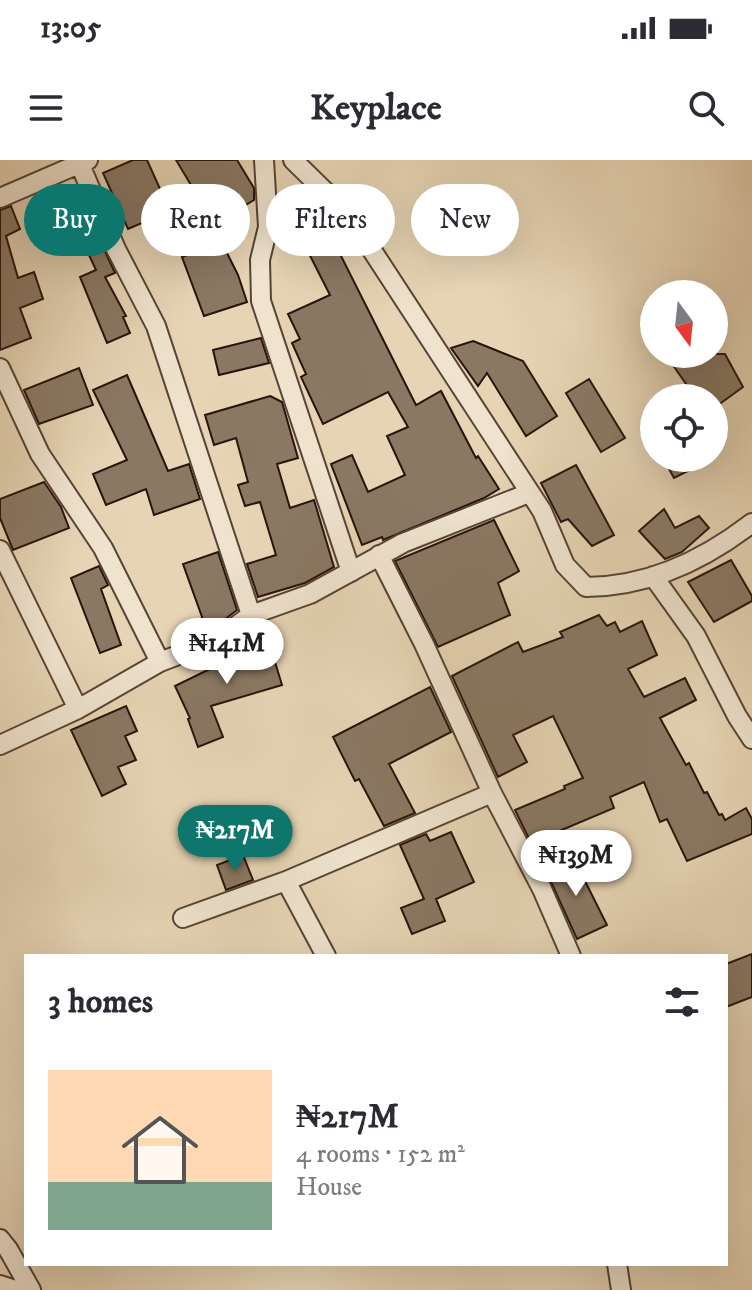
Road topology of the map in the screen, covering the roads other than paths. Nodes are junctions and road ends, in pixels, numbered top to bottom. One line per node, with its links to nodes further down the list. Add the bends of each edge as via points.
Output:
1 (264, 160): 10 (street, via 268,227 260,260 261,301)
2 (293, 160): 6 (street, via 349,215)
3 (82, 161): 4 (street); 12 (street, via 116,249 156,326)
4 (0, 198)
5 (0, 368): 13 (street, via 40,454 103,548)
6 (529, 493): 9 (street); 11 (street, via 565,565 586,587 613,587)
7 (752, 523): 11 (street, via 678,569)
8 (0, 550): 14 (street)
9 (379, 555): 10 (street); 17 (street)
10 (351, 572): 12 (street, via 310,594)
11 (653, 576): 15 (street, via 696,636)
12 (251, 615): 13 (street, via 217,640)
13 (160, 662): 14 (street)
14 (78, 709): 16 (street)
15 (752, 739)
16 (0, 745)
17 (492, 793): 18 (street); 21 (street)
18 (286, 881): 19 (street); 20 (street)
19 (183, 918)
20 (325, 954)
21 (570, 954)
22 (11, 1244): 26 (street)
23 (617, 1266): 27 (street)
24 (0, 1285): 25 (street)
25 (15, 1290)
26 (31, 1290)
27 (621, 1290)

